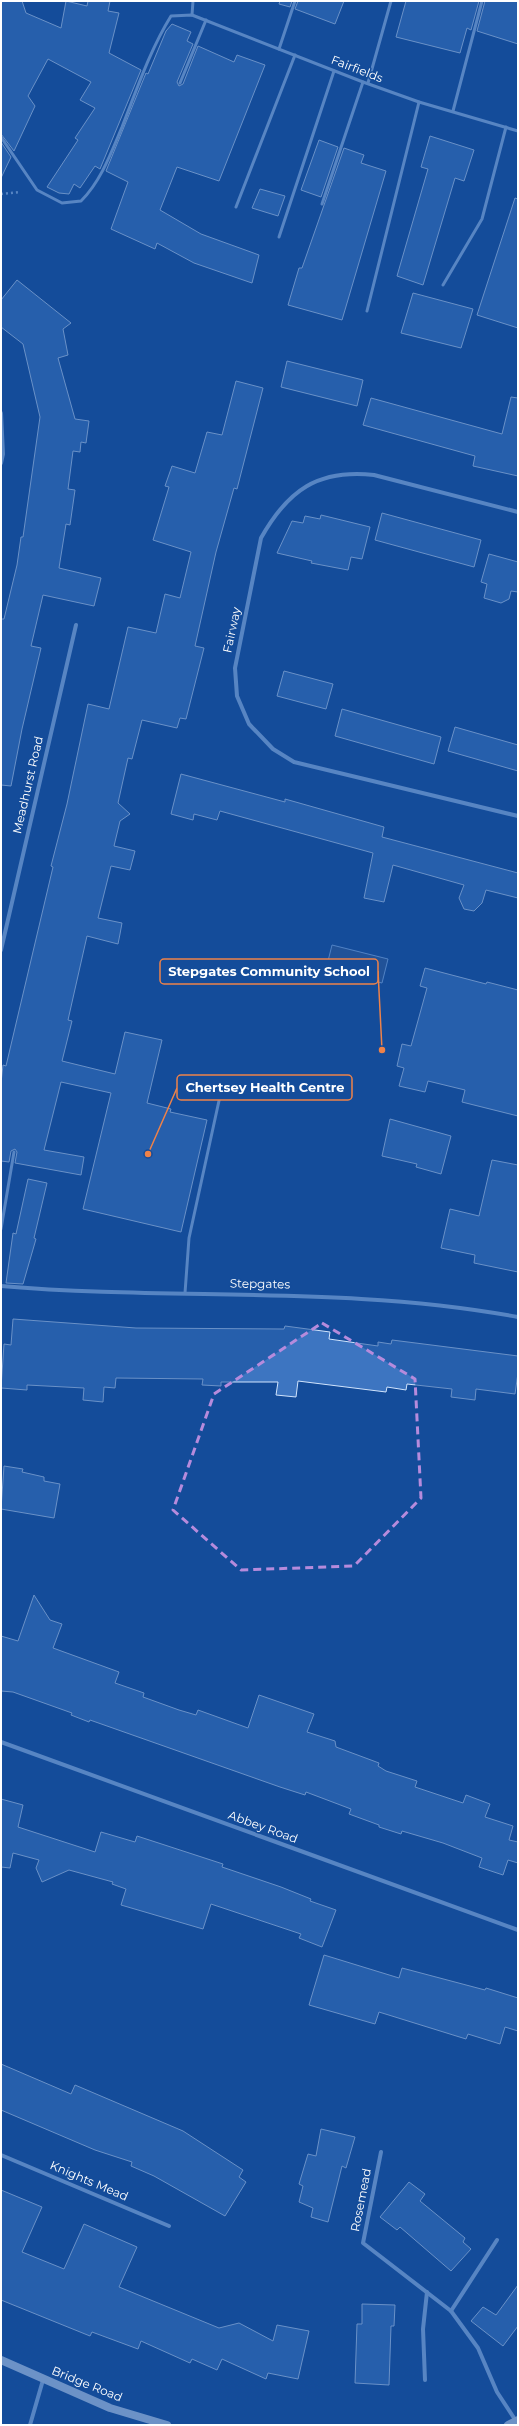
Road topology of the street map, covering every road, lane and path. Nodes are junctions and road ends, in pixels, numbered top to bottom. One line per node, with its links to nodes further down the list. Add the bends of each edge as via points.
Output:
1 (193, 1): 5 (lane)
2 (295, 1): 7 (lane)
3 (391, 1): 12 (lane)
4 (482, 1): 14 (lane)
5 (192, 15): 6 (lane, Fairfields); 17 (lane, via 171,16 157,38 95,187 81,201 62,202 37,190)
6 (206, 20): 7 (lane, Fairfields); 11 (lane)
7 (279, 49): 8 (lane, Fairfields)
8 (295, 55): 9 (lane, Fairfields); 19 (lane)
9 (334, 71): 10 (lane, Fairfields); 20 (lane)
10 (363, 82): 12 (lane, Fairfields); 18 (lane)
11 (180, 83)
12 (368, 83): 13 (lane, Fairfields)
13 (419, 102): 14 (lane, Fairfields); 22 (lane)
14 (454, 111): 15 (lane, Fairfields)
15 (506, 128): 16 (lane, Fairfields); 21 (lane, via 482,219)
16 (518, 131)
17 (1, 137)
18 (322, 204)
19 (236, 207)
20 (279, 237)
21 (443, 285)
22 (367, 311)
23 (1, 413): 24 (street)
24 (1, 463)
25 (518, 512): 27 (street, Fairway, via 374,475 350,473 316,480 297,492 271,521 261,538 234,668 237,696 249,724 272,749 294,762)
26 (76, 624): 28 (street, Meadhurst Road)
27 (518, 816)
28 (1, 950)
29 (222, 1087): 33 (lane, via 189,1238)
30 (14, 1152): 31 (lane)
31 (1, 1229)
32 (1, 1286): 33 (street, Stepgates)
33 (185, 1292): 34 (street, Stepgates, via 396,1300)
34 (518, 1316)
35 (1, 1742): 36 (street, Abbey Road)
36 (518, 1930)
37 (381, 2152): 41 (street, Rosemead, via 363,2243)
38 (1, 2155): 39 (street, Knights Mead)
39 (170, 2226)
40 (496, 2240): 42 (street)
41 (427, 2292): 42 (street, Rosemead); 45 (street, via 423,2329)
42 (451, 2311): 46 (street, Rosemead, via 478,2348 497,2392)
43 (1, 2360): 44 (main road, Bridge Road)
44 (43, 2380): 47 (street); 48 (main road, Bridge Road, via 110,2408)
45 (425, 2380)
46 (517, 2420): 49 (main road)
47 (30, 2425)
48 (167, 2425)
49 (508, 2425)

